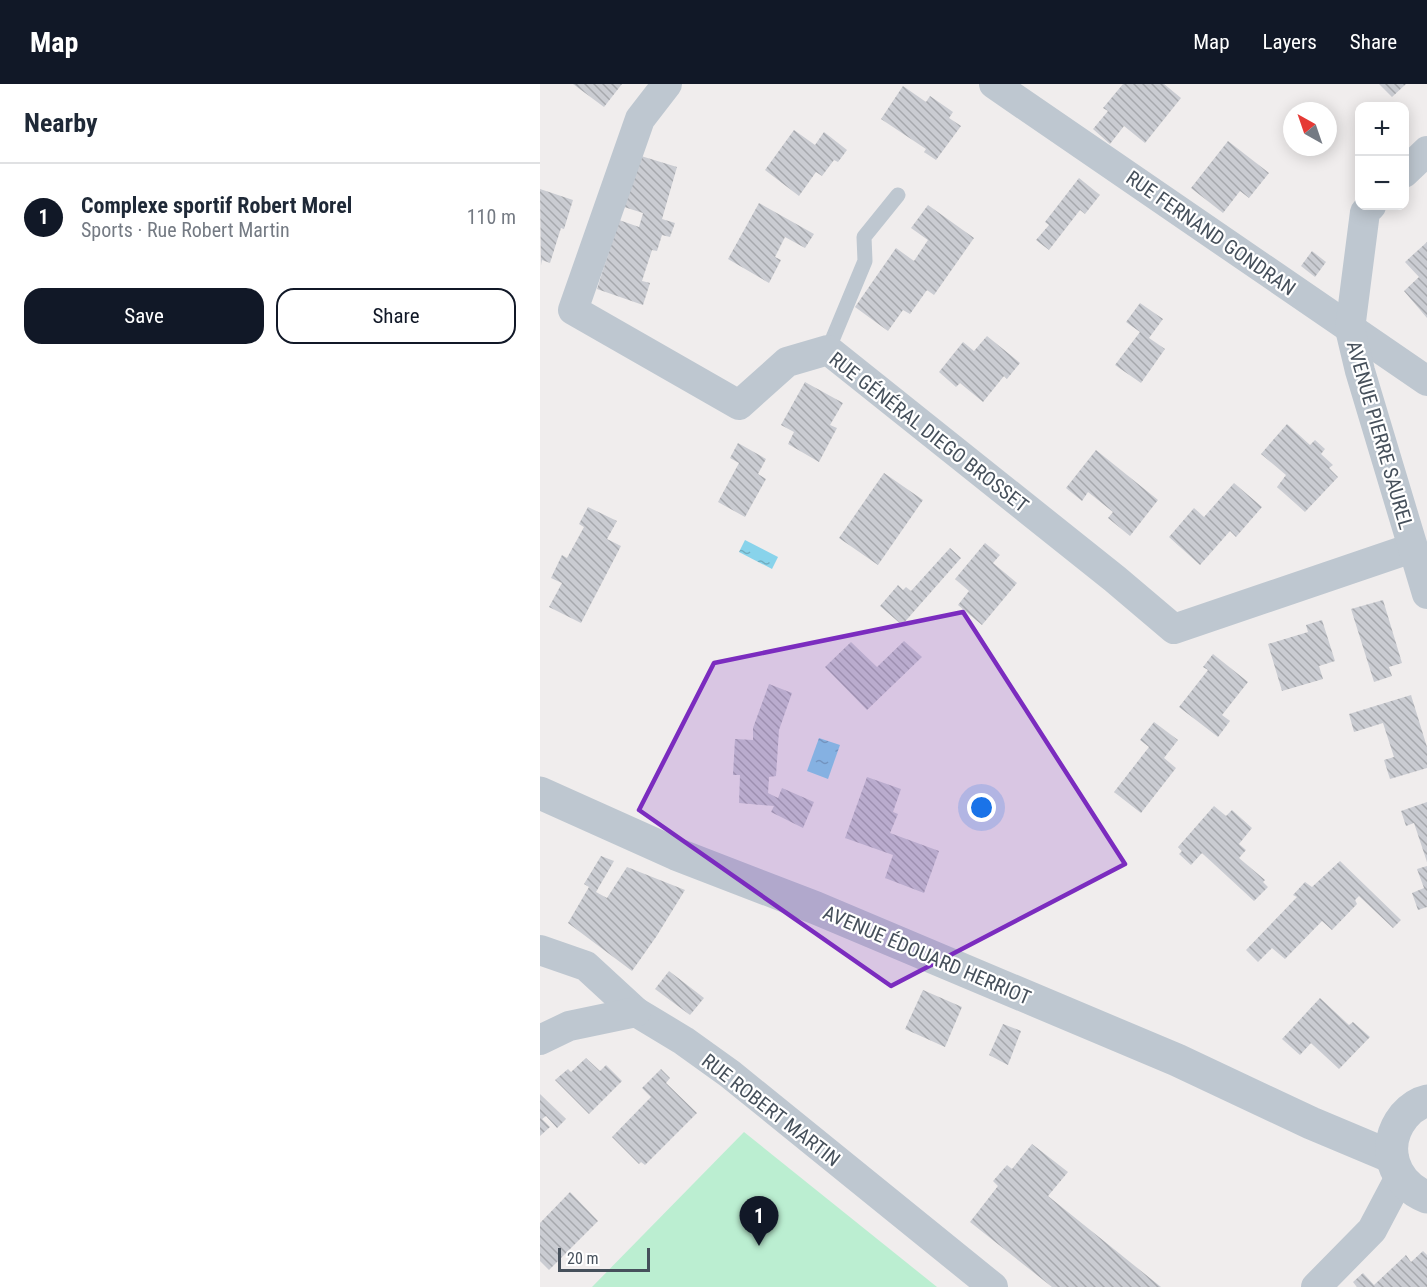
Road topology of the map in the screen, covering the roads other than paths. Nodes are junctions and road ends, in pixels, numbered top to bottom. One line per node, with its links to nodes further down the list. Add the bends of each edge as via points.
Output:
1 (667, 84): 8 (street, RUE GÉNÉRAL DIEGO BROSSET, via 640,119 573,310 739,405 787,362)
2 (994, 84): 7 (street, RUE FERNAND GONDRAN)
3 (1427, 151): 4 (street)
4 (1409, 168)
5 (898, 195): 8 (lane, via 864,237 865,261)
6 (1367, 210): 7 (street, AVENUE PIERRE SAUREL)
7 (1350, 329): 9 (street, RUE FERNAND GONDRAN); 10 (street, AVENUE PIERRE SAUREL)
8 (828, 350): 10 (street, RUE GÉNÉRAL DIEGO BROSSET, via 1174,629)
9 (1427, 381)
10 (1412, 548): 11 (street, AVENUE PIERRE SAUREL)
11 (1427, 594)
12 (540, 793): 17 (street, AVENUE ÉDOUARD HERRIOT, via 676,854 1176,1060)
13 (540, 950): 14 (street, RUE ROBERT MARTIN, via 586,966)
14 (636, 1012): 15 (street, via 569,1026); 22 (street, RUE ROBERT MARTIN, via 730,1074)
15 (540, 1040)
16 (1427, 1101): 18 (street, via 1408,1111)
17 (1311, 1123): 18 (street, AVENUE ÉDOUARD HERRIOT); 19 (street, AVENUE ÉDOUARD HERRIOT)
18 (1398, 1124): 19 (street, via 1392,1140)
19 (1396, 1167): 20 (street, AVENUE ÉDOUARD HERRIOT, via 1407,1186); 21 (street)
20 (1427, 1198): 21 (street)
21 (1372, 1230): 23 (street)
22 (993, 1287)
23 (1316, 1287)

